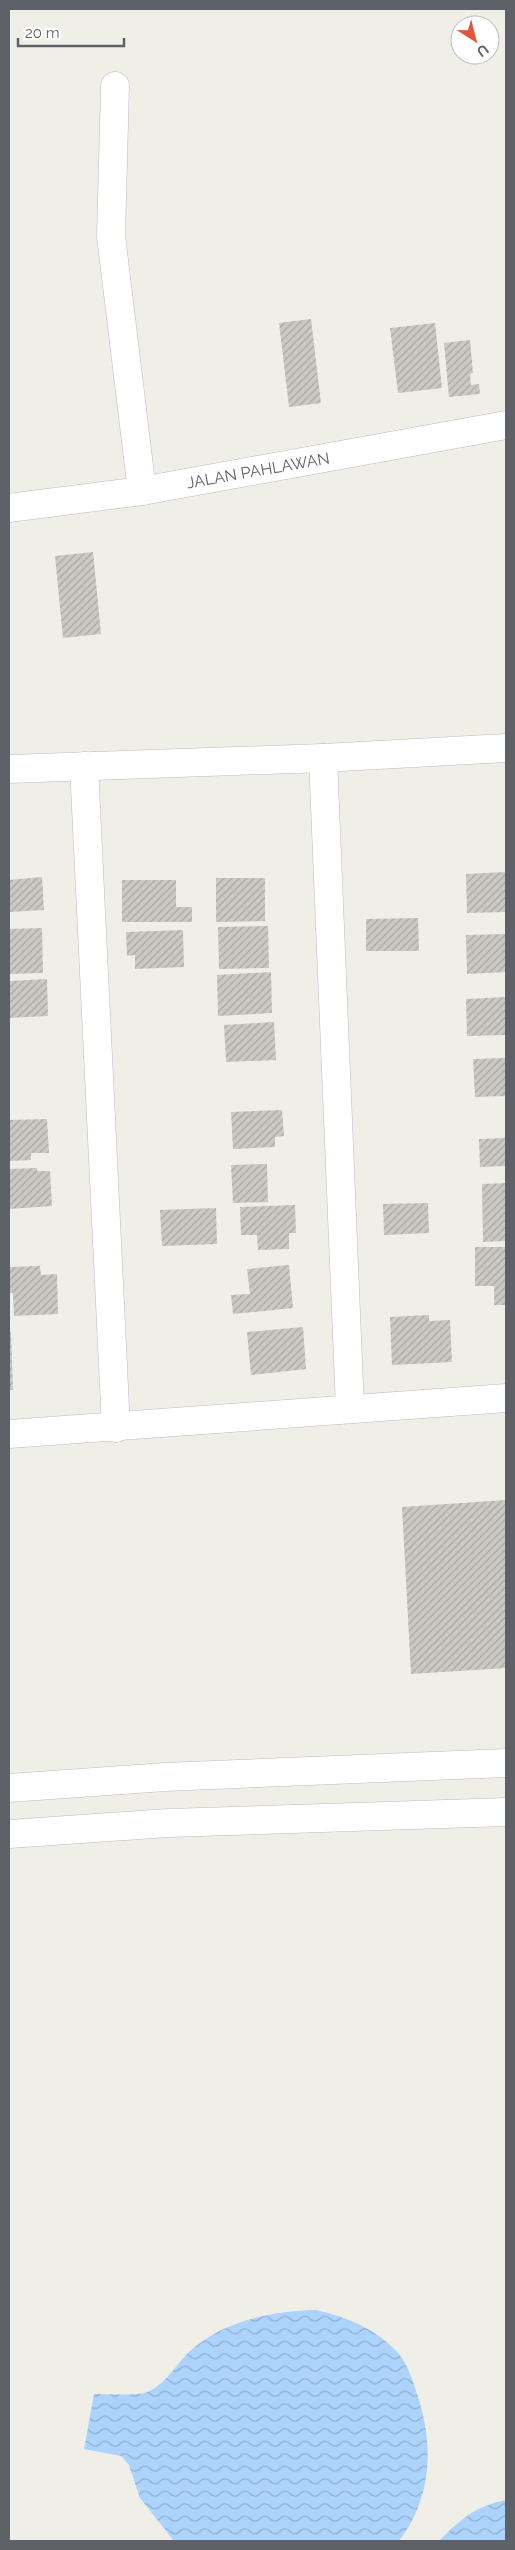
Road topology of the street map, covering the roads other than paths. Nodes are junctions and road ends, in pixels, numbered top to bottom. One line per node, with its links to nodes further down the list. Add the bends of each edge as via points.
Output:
1 (115, 86): 3 (street, via 111,236)
2 (506, 425): 3 (street, JALAN PAHLAWAN)
3 (142, 492): 4 (street, JALAN PAHLAWAN)
4 (9, 508)
5 (506, 748): 6 (street)
6 (323, 758): 7 (street); 10 (street)
7 (84, 766): 8 (street); 11 (street)
8 (9, 769)
9 (506, 1398): 10 (street)
10 (350, 1408): 11 (street)
11 (116, 1428): 12 (street)
12 (9, 1434)
13 (506, 1763): 14 (street, via 165,1777)
14 (9, 1788)
15 (506, 1812): 16 (street, via 168,1823)
16 (9, 1834)

